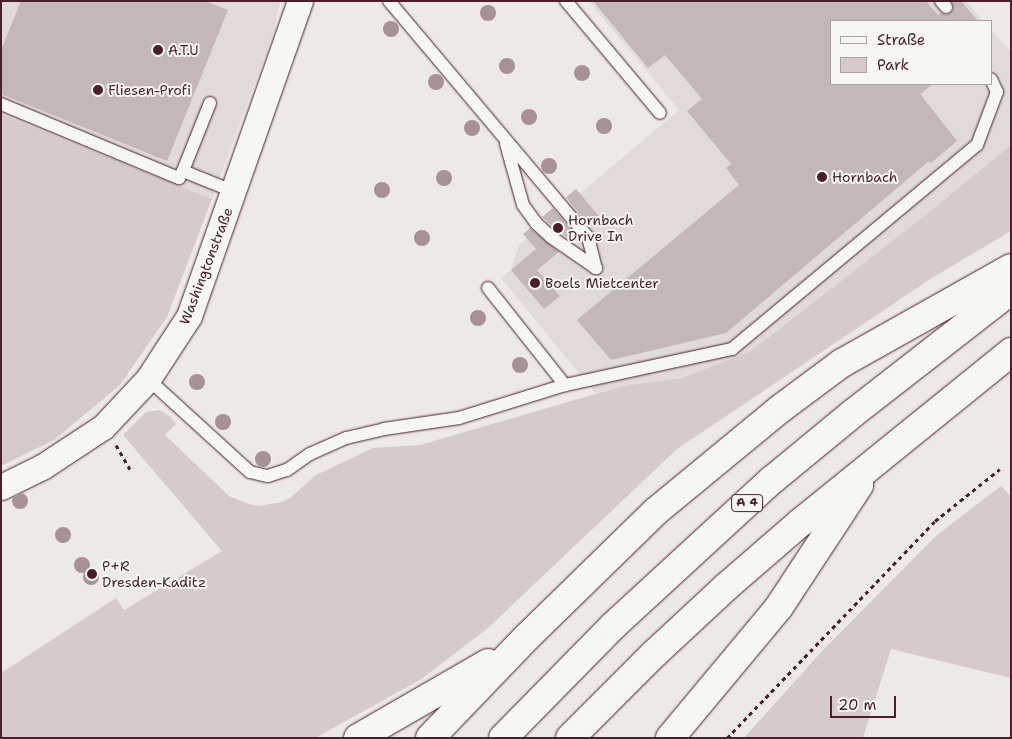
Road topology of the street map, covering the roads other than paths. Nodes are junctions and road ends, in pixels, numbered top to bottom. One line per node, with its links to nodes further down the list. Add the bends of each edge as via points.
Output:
1 (300, 1): 10 (street, Washingtonstraße)
2 (389, 1): 8 (lane)
3 (566, 1): 7 (lane)
4 (992, 81): 16 (lane, via 997,92 977,145 732,349)
5 (210, 103): 9 (lane)
6 (1, 104): 9 (lane, via 179,178)
7 (660, 113)
8 (505, 139): 8 (lane, via 523,205 551,237 596,268 588,237)
9 (183, 171): 10 (lane)
10 (235, 192): 15 (street, Washingtonstraße, via 189,316)
11 (1011, 268): 19 (highway, via 842,363 780,409 655,512)
12 (488, 288): 16 (lane)
13 (1011, 290): 22 (highway, A 4, via 852,414 765,487 613,626)
14 (1011, 352): 17 (highway)
15 (148, 379): 16 (lane, via 250,472 268,476 287,470 310,454 346,438 458,418); 18 (street, Washingtonstraße, via 103,427 42,467)
16 (565, 385)
17 (875, 460): 23 (highway, via 726,587); 24 (highway, via 779,607)
18 (1, 487)
19 (527, 637): 20 (highway, via 475,671); 21 (highway)
20 (358, 738)
21 (430, 738)
22 (503, 738)
23 (570, 738)
24 (670, 738)

